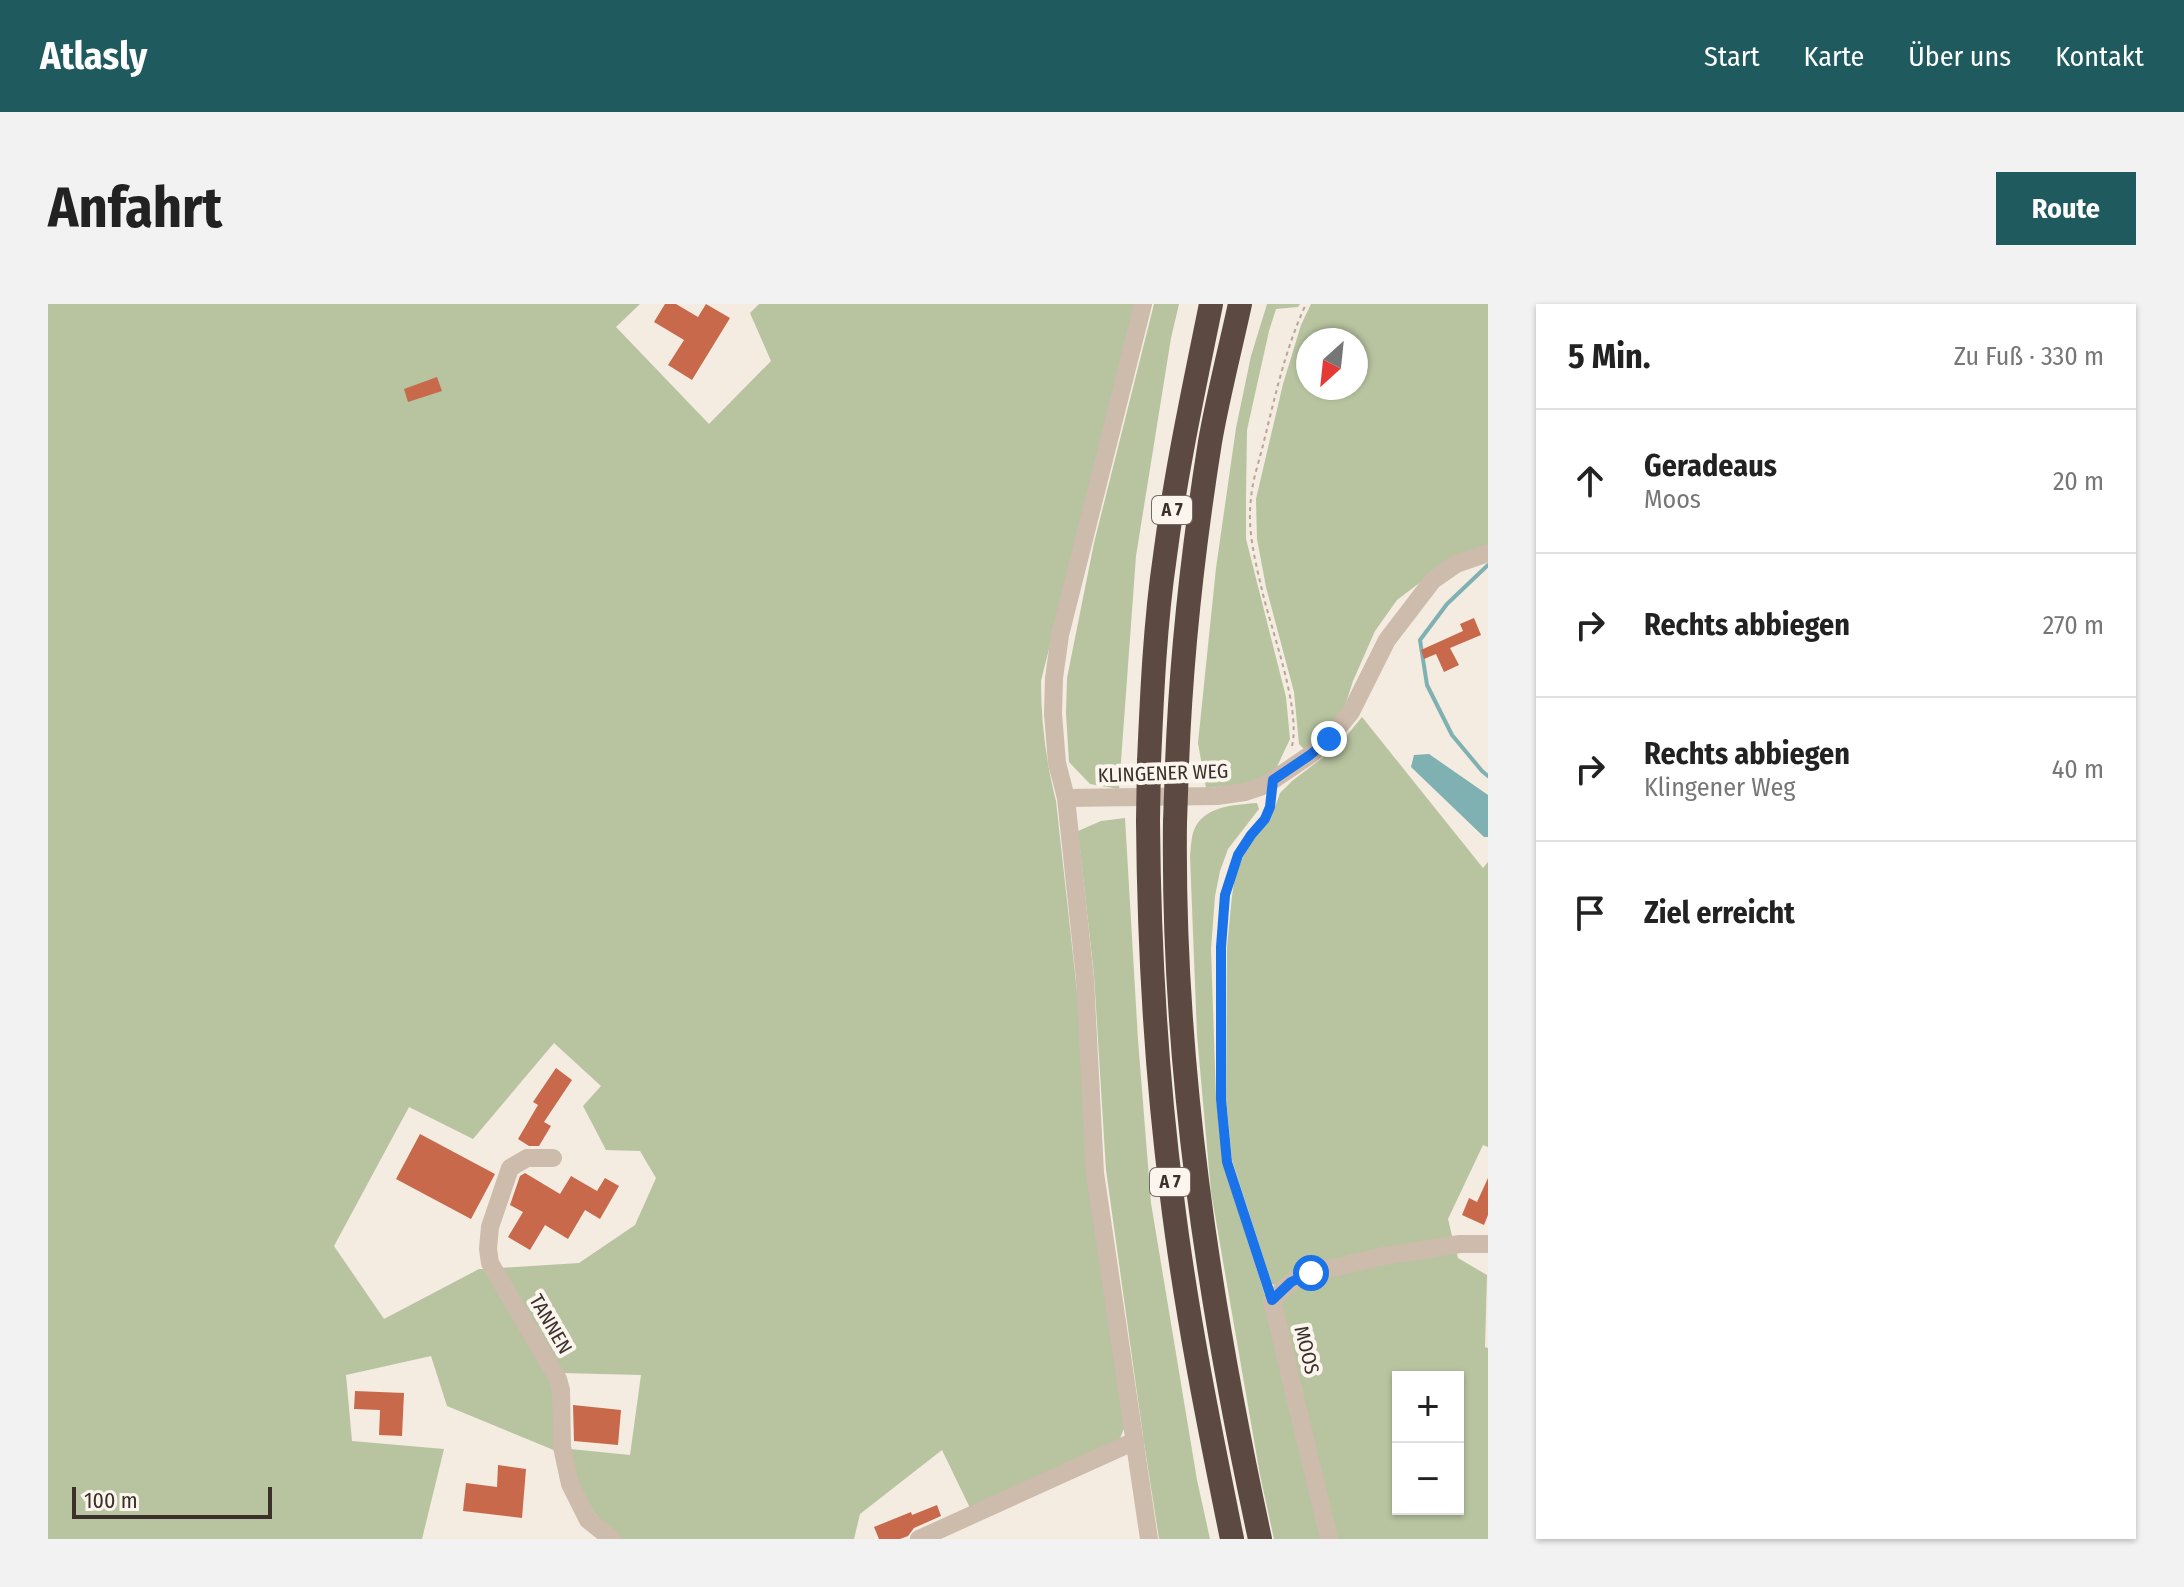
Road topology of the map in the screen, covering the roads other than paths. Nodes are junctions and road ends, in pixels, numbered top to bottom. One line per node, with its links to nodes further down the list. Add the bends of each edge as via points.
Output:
1 (1143, 304): 7 (street, via 1060,635 1053,714)
2 (1211, 304): 14 (highway, A 7, bridge, via 1164,558 1149,762 1149,899 1172,1198)
3 (1240, 304): 5 (highway, A 7)
4 (1251, 304): 5 (highway, A 7)
5 (1229, 353): 15 (highway, A 7, bridge, via 1192,567 1179,691 1176,955 1198,1196)
6 (1488, 553): 7 (street, KLINGENER WEG, via 1456,564 1433,580 1387,640 1351,712 1329,739 1260,787 1217,796)
7 (1066, 798): 10 (street, via 1085,979 1095,1173)
8 (553, 1158): 11 (street, TANNEN, via 527,1158 510,1168 490,1227 490,1263 558,1379 570,1484 588,1520)
9 (1488, 1244): 16 (street, MOOS, via 1384,1256 1311,1273 1272,1300)
10 (1135, 1441): 12 (street); 13 (street)
11 (612, 1539)
12 (919, 1539)
13 (1149, 1539)
14 (1232, 1539)
15 (1260, 1539)
16 (1329, 1539)

